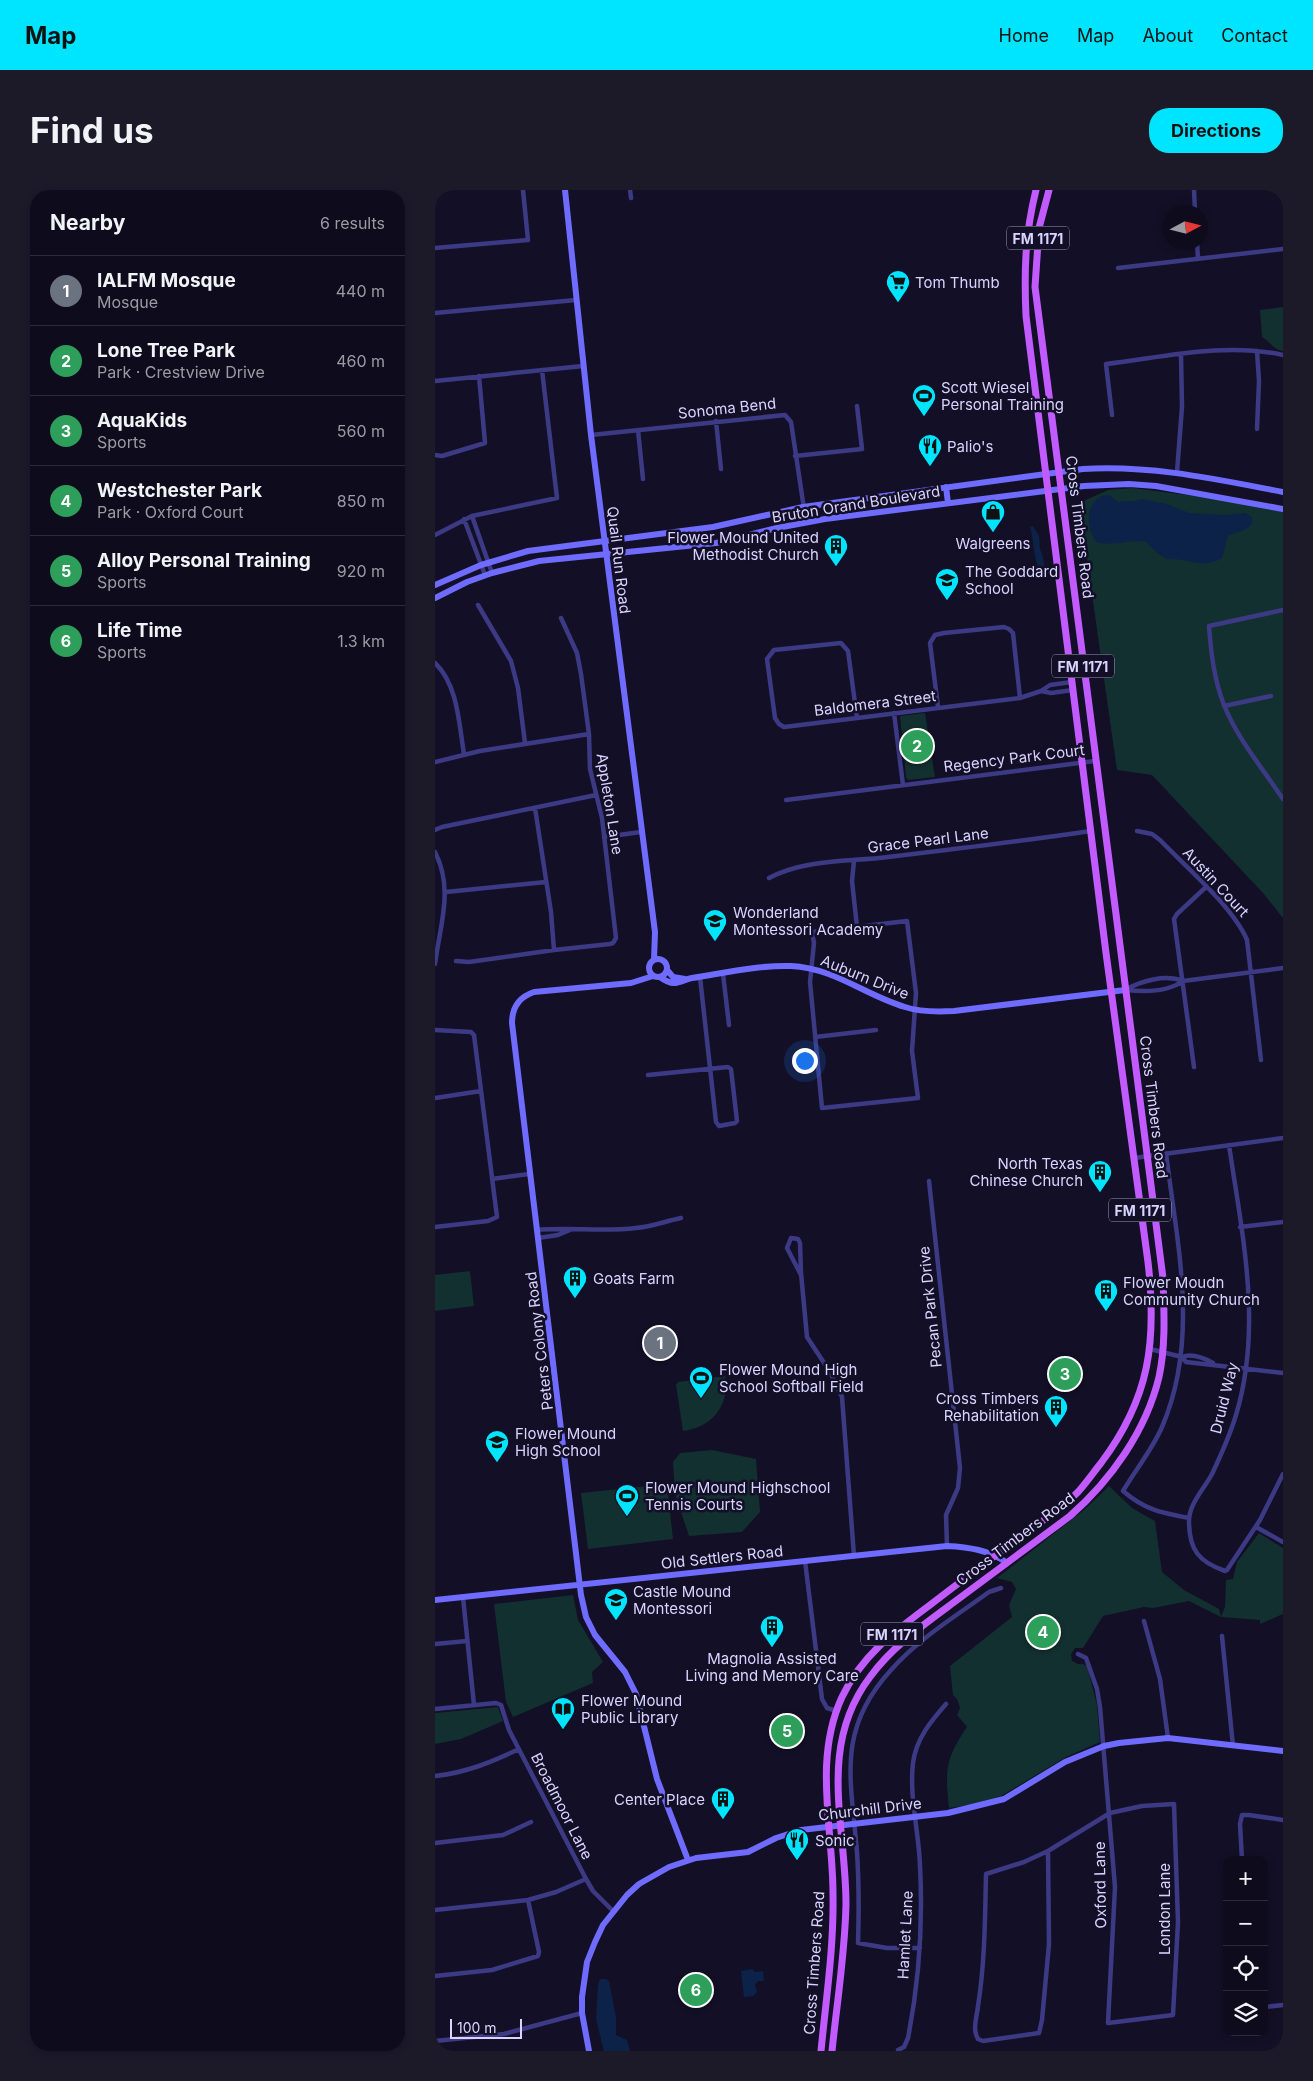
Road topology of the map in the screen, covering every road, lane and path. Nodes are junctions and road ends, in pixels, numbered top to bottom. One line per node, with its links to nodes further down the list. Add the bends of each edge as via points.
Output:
1 (523, 190): 9 (street, via 528,240)
2 (565, 190): 16 (street, Quail Run Road)
3 (630, 190): 7 (street)
4 (1036, 190): 15 (main road, Cross Timbers Road / FM 1171, via 1025,254)
5 (1049, 190): 14 (main road, Cross Timbers Road / FM 1171, via 1039,228)
6 (1194, 190): 8 (street)
7 (631, 198)
8 (1195, 205)
9 (435, 248)
10 (1283, 249): 12 (street)
11 (1197, 250): 12 (street)
12 (1198, 259): 13 (street)
13 (1119, 268)
14 (1035, 287): 15 (main road); 34 (main road, Cross Timbers Road / FM 1171)
15 (1025, 288): 36 (main road, Cross Timbers Road / FM 1171)
16 (576, 300): 17 (street); 21 (street, Quail Run Road)
17 (435, 313)
18 (1257, 351): 19 (street, via 1217,350); 20 (street); 28 (street)
19 (1181, 354): 26 (street, via 1106,364); 35 (street, via 1182,407)
20 (1283, 355)
21 (583, 366): 22 (street); 30 (street, Quail Run Road)
22 (542, 370): 23 (street); 45 (street, via 557,498)
23 (479, 376): 24 (street); 31 (street, via 485,442)
24 (435, 381)
25 (857, 406): 32 (street, via 862,449)
26 (1112, 415)
27 (716, 421): 29 (street, Sonoma Bend); 32 (street, Sonoma Bend, via 785,415 791,422); 33 (street)
28 (1257, 429)
29 (638, 430): 30 (street, Sonoma Bend); 37 (street)
30 (591, 435): 49 (street, Quail Run Road)
31 (435, 455)
32 (795, 456): 43 (street, Sonoma Bend)
33 (721, 469)
34 (1060, 472): 35 (street, Bruton Orand Boulevard, via 1124,468); 36 (street, Bruton Orand Boulevard); 39 (main road, Cross Timbers Road / FM 1171)
35 (1177, 472): 41 (street, Bruton Orand Boulevard)
36 (1047, 474): 38 (street, Bruton Orand Boulevard); 40 (main road, Cross Timbers Road / FM 1171)
37 (643, 479)
38 (946, 487): 42 (street); 43 (street, Bruton Orand Boulevard)
39 (1062, 489): 40 (street, Bruton Orand Boulevard); 44 (street, Bruton Orand Boulevard, via 1142,484); 71 (main road, Cross Timbers Road / FM 1171)
40 (1049, 490): 42 (street, Bruton Orand Boulevard); 60 (main road, Cross Timbers Road / FM 1171)
41 (1283, 492)
42 (948, 503): 47 (street, Bruton Orand Boulevard)
43 (803, 507): 47 (street, Sonoma Bend); 49 (street, Bruton Orand Boulevard, via 713,527)
44 (1283, 508)
45 (472, 516): 46 (street); 51 (street)
46 (464, 519): 48 (street); 51 (street)
47 (806, 522): 50 (street, Bruton Orand Boulevard, via 716,544)
48 (435, 535)
49 (604, 540): 50 (street, Quail Run Road); 51 (street, Bruton Orand Boulevard, via 528,551)
50 (606, 554): 52 (street, Bruton Orand Boulevard, via 539,561); 82 (street, Quail Run Road)
51 (485, 564): 52 (street); 53 (street); 54 (street, Bruton Orand Boulevard)
52 (492, 572): 53 (street, Bruton Orand Boulevard)
53 (485, 575): 55 (street, Bruton Orand Boulevard)
54 (435, 585)
55 (435, 598)
56 (478, 605): 69 (street, via 511,661)
57 (1283, 610): 64 (street, via 1209,626 1214,674)
58 (561, 618): 68 (street, Appleton Lane, via 577,653)
59 (435, 663): 70 (street, via 451,688 456,703)
60 (1073, 686): 61 (street, Baldomera Street, via 1051,693); 61 (street, Baldomera Street, via 1050,685); 73 (main road, Cross Timbers Road / FM 1171)
61 (1041, 691): 63 (street, Baldomera Street)
62 (1271, 696): 64 (street)
63 (1019, 698): 65 (street, Baldomera Street); 65 (street, via 1013,633 1009,629 945,633 935,635 930,643)
64 (1224, 706): 76 (street)
65 (938, 707): 66 (street, Baldomera Street)
66 (894, 713): 67 (street, Baldomera Street); 74 (street)
67 (857, 718): 67 (street, Baldomera Street, via 784,727 779,724 775,718 767,659 774,650 841,643 847,651)
68 (589, 734): 69 (street); 75 (street, Appleton Lane, via 590,769)
69 (525, 743): 70 (street)
70 (463, 754): 72 (street)
71 (1095, 761): 73 (street, Regency Park Court); 106 (main road, Cross Timbers Road / FM 1171)
72 (435, 762)
73 (1082, 762): 74 (street, Regency Park Court); 80 (main road, Cross Timbers Road / FM 1171)
74 (903, 785): 77 (street, Regency Park Court)
75 (596, 795): 78 (street); 83 (street, Appleton Lane)
76 (1283, 799)
77 (787, 800)
78 (535, 808): 79 (street); 87 (street)
79 (435, 830)
80 (1091, 831): 85 (street, Grace Pearl Lane); 107 (main road, Cross Timbers Road / FM 1171)
81 (1137, 831): 88 (street, Austin Court, via 1161,840)
82 (641, 832): 83 (street); 91 (street, Quail Run Road)
83 (604, 837): 92 (street, Appleton Lane, via 616,938 610,944)
84 (435, 852): 89 (street)
85 (854, 861): 86 (street, Grace Pearl Lane, via 805,865 781,871); 90 (street, via 852,880)
86 (769, 878)
87 (546, 882): 89 (street); 92 (street)
88 (1206, 887): 100 (street, Austin Court, via 1241,927 1247,940); 105 (street, via 1174,919)
89 (446, 892): 96 (street)
90 (857, 927): 98 (street, via 812,932); 108 (street, via 907,921)
91 (655, 932): 93 (street, Quail Run Road); 94 (street, Quail Run Road)
92 (554, 950): 95 (street)
93 (654, 960): 94 (street); 101 (street, via 651,963)
94 (663, 960): 99 (street)
95 (455, 962)
96 (435, 964)
97 (1283, 968): 100 (street, Auburn Drive)
98 (811, 969): 102 (street, Auburn Drive, via 782,966); 108 (street, Auburn Drive); 112 (street, via 809,982)
99 (668, 971): 101 (street, via 665,975); 104 (street, via 673,977)
100 (1251, 973): 105 (street, Auburn Drive); 113 (street, Austin Court)
101 (654, 974): 104 (street, Auburn Drive, via 674,983); 124 (street, Peters Colony Road, via 628,982 538,990 515,1006 513,1040)
102 (723, 974): 103 (street, Auburn Drive); 109 (street)
103 (700, 977): 104 (street, Auburn Drive); 114 (street)
104 (686, 979)
105 (1183, 981): 106 (street, Auburn Drive, via 1174,987 1139,992); 106 (street, Auburn Drive, via 1174,977 1139,982); 115 (street)
106 (1125, 990): 107 (street, Auburn Drive); 122 (main road, Cross Timbers Road / FM 1171)
107 (1112, 992): 108 (street, Auburn Drive, via 954,1011); 123 (main road, Cross Timbers Road / FM 1171)
108 (916, 1009): 112 (street, via 912,1051 918,1098 822,1108)
109 (729, 1025)
110 (435, 1030): 117 (street, via 471,1032 474,1035)
111 (876, 1030): 112 (street)
112 (815, 1037)
113 (1261, 1060)
114 (709, 1068): 114 (street, via 716,1122 719,1126 735,1123 731,1069 728,1066); 116 (street)
115 (1194, 1068)
116 (648, 1076)
117 (481, 1091): 118 (street); 125 (street)
118 (435, 1098)
119 (1283, 1138): 120 (street)
120 (1229, 1145): 121 (street); 129 (street, Druid Way)
121 (1166, 1153): 122 (street); 137 (street, via 1184,1297)
122 (1146, 1156): 123 (street); 136 (main road, Cross Timbers Road / FM 1171, via 1163,1278)
123 (1134, 1158): 135 (main road, Cross Timbers Road / FM 1171, via 1151,1284)
124 (529, 1174): 125 (street); 131 (street, Peters Colony Road)
125 (492, 1179): 130 (street, via 497,1217 489,1221)
126 (929, 1181): 144 (street, Pecan Park Drive, via 959,1468 958,1488 947,1508)
127 (681, 1218): 132 (street, via 639,1228)
128 (1283, 1222): 129 (street)
129 (1241, 1226): 138 (street, Druid Way, via 1249,1298)
130 (435, 1227)
131 (536, 1230): 132 (street); 133 (street, Peters Colony Road)
132 (570, 1230): 133 (street)
133 (538, 1238): 149 (street, Peters Colony Road)
134 (801, 1275): 134 (street, via 787,1248 791,1238 798,1239 800,1243); 146 (street, via 807,1337 831,1372 843,1397)
135 (1150, 1349): 136 (street); 145 (main road, Cross Timbers Road / FM 1171, via 1137,1402 1109,1453 1078,1492)
136 (1162, 1352): 137 (street); 148 (main road, Cross Timbers Road / FM 1171, via 1159,1377 1147,1414 1121,1459 1089,1499)
137 (1182, 1357): 138 (street, via 1186,1362); 141 (street, via 1176,1388 1162,1427 1147,1458 1123,1491 1147,1508)
138 (1247, 1368): 139 (street); 141 (street, Druid Way, via 1223,1451)
139 (1283, 1373)
140 (1283, 1474): 142 (street)
141 (1189, 1518): 142 (street, via 1191,1541 1198,1556 1225,1571)
142 (1256, 1527): 143 (street)
143 (1283, 1542)
144 (947, 1546): 145 (street, Old Settlers Road, via 965,1546); 146 (street, Old Settlers Road)
145 (996, 1554): 148 (street, Old Settlers Road); 154 (main road, Cross Timbers Road / FM 1171)
146 (854, 1556): 147 (street, Old Settlers Road)
147 (805, 1561): 149 (street, Old Settlers Road); 163 (street, via 822,1699 827,1708)
148 (1007, 1563): 158 (main road, Cross Timbers Road / FM 1171)
149 (579, 1584): 151 (street, Old Settlers Road); 180 (street, Peters Colony Road, via 592,1629 625,1672 636,1694 657,1779)
150 (1001, 1588): 174 (street, via 989,1592 915,1647 891,1670 873,1694 857,1726 850,1750)
151 (463, 1597): 152 (street, Old Settlers Road); 156 (street)
152 (435, 1600)
153 (1144, 1621): 164 (street, via 1160,1679)
154 (892, 1634): 158 (main road); 163 (main road, Cross Timbers Road / FM 1171, via 857,1671)
155 (1222, 1636): 166 (street)
156 (467, 1641): 157 (street); 161 (street)
157 (435, 1644)
158 (901, 1644): 175 (main road, Cross Timbers Road / FM 1171, via 885,1658 862,1689 843,1733 837,1772)
159 (1078, 1654): 165 (street, Oxford Lane, via 1086,1658 1097,1689)
160 (946, 1704): 171 (street, Hamlet Lane, via 926,1727 913,1762)
161 (474, 1705): 162 (street); 167 (street, Broadmoor Lane, via 501,1705)
162 (435, 1709)
163 (837, 1711): 176 (main road, Cross Timbers Road / FM 1171, via 825,1764)
164 (1168, 1738): 165 (street, Churchill Drive); 166 (street, Churchill Drive)
165 (1104, 1746): 170 (street, Oxford Lane); 171 (street, Churchill Drive, via 1065,1762 1004,1799 948,1813)
166 (1233, 1746): 168 (street, Churchill Drive)
167 (519, 1749): 169 (street, via 462,1772); 181 (street, Broadmoor Lane)
168 (1283, 1751)
169 (435, 1776)
170 (1110, 1813): 178 (street); 190 (street, Oxford Lane, via 1115,1887); 190 (street, London Lane, via 1174,1804 1178,1922 1173,2015)
171 (916, 1816): 174 (street, Churchill Drive); 185 (street, Hamlet Lane)
172 (1283, 1820): 179 (street, via 1242,1815)
173 (531, 1822): 177 (street, via 503,1835)
174 (854, 1824): 175 (street, Churchill Drive); 185 (street, via 858,1943 887,1948)
175 (841, 1825): 176 (street, Churchill Drive); 192 (main road, Cross Timbers Road / FM 1171, via 845,1924)
176 (830, 1826): 180 (street, Churchill Drive, via 776,1838 748,1852); 191 (main road, Cross Timbers Road / FM 1171, via 833,1922)
177 (435, 1843)
178 (1048, 1851): 178 (street, via 986,1874 985,1939 974,2033 983,2041 1039,2033 1049,1944)
179 (1243, 1856)
180 (688, 1860): 184 (street, Churchill Drive, via 639,1884)
181 (586, 1879): 182 (street); 184 (street, Broadmoor Lane)
182 (528, 1900): 183 (street); 186 (street, via 538,1956 492,1970)
183 (435, 1910)
184 (613, 1911): 189 (street, Churchill Drive, via 603,1925 587,1962)
185 (920, 1948): 194 (street, Hamlet Lane, via 909,2038)
186 (435, 1976)
187 (1283, 2005): 188 (street)
188 (1268, 2007)
189 (582, 2014): 193 (street, via 504,2034); 195 (street, Churchill Drive)
190 (1108, 2023)
191 (822, 2038): 192 (main road); 196 (main road, Cross Timbers Road / FM 1171)
192 (833, 2039): 197 (main road, Cross Timbers Road / FM 1171)
193 (435, 2041)
194 (898, 2050)
195 (589, 2051)
196 (821, 2051)
197 (833, 2051)

